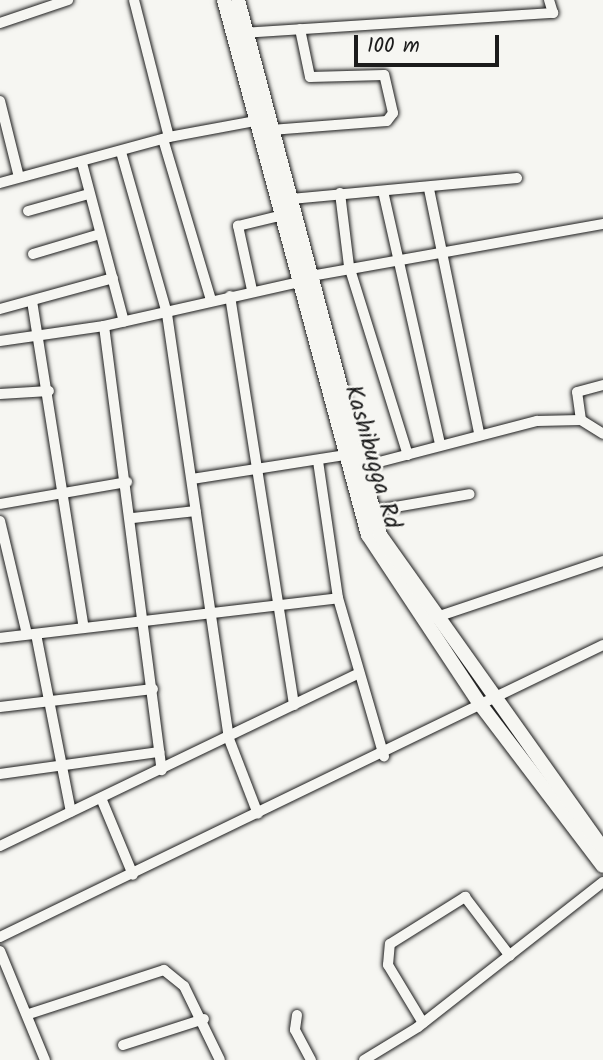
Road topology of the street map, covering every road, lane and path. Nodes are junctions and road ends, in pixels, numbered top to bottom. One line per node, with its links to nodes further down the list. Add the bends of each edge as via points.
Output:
1 (68, 0): 6 (street)
2 (134, 0): 12 (street)
3 (224, 0): 8 (main road, Kashibugga Rd)
4 (238, 0): 8 (main road, Kashibugga Rd)
5 (549, 0): 7 (street, via 553,13)
6 (0, 23)
7 (300, 29): 8 (street); 11 (street, via 310,77 384,75 393,113 387,121)
8 (239, 33): 10 (main road, Kashibugga Rd); 11 (main road, Kashibugga Rd)
9 (0, 101): 15 (street)
10 (256, 121): 12 (street); 24 (main road, Kashibugga Rd)
11 (271, 130): 22 (main road, Kashibugga Rd)
12 (166, 138): 13 (street); 35 (street)
13 (121, 152): 14 (street); 38 (street)
14 (82, 163): 15 (street); 21 (street)
15 (19, 177): 17 (street)
16 (517, 178): 18 (street)
17 (0, 183)
18 (429, 189): 19 (street); 27 (street)
19 (383, 191): 20 (street); 29 (street)
20 (340, 193): 22 (street); 30 (street)
21 (89, 194): 23 (street); 26 (street)
22 (291, 199): 32 (main road, Kashibugga Rd)
23 (28, 211)
24 (283, 215): 32 (main road, Kashibugga Rd); 33 (street, via 238,226)
25 (603, 224): 27 (street)
26 (100, 234): 28 (street); 31 (street)
27 (439, 251): 29 (street); 47 (street)
28 (33, 254)
29 (395, 258): 30 (street); 49 (street)
30 (349, 266): 32 (street); 51 (street)
31 (113, 278): 36 (street); 39 (street)
32 (305, 279): 33 (street); 50 (main road, Kashibugga Rd); 53 (main road, Kashibugga Rd)
33 (252, 290): 34 (street)
34 (230, 296): 35 (street); 54 (street)
35 (211, 300): 38 (street)
36 (32, 301): 37 (street); 41 (street)
37 (0, 309)
38 (167, 314): 39 (street); 55 (street)
39 (124, 322): 40 (street)
40 (104, 326): 41 (street); 56 (street)
41 (40, 337): 42 (street); 44 (street)
42 (0, 341)
43 (603, 385): 46 (street, via 577,392)
44 (49, 391): 45 (street); 57 (street)
45 (0, 394)
46 (581, 420): 47 (street); 48 (street)
47 (479, 432): 49 (street)
48 (603, 434)
49 (440, 443): 51 (street)
50 (346, 455): 52 (street); 68 (main road, Kashibugga Rd, via 368,535)
51 (408, 455): 53 (street)
52 (318, 461): 54 (street); 65 (street)
53 (360, 467): 61 (main road, Kashibugga Rd)
54 (257, 470): 55 (street); 66 (street)
55 (192, 479): 60 (street)
56 (127, 482): 57 (street); 62 (street)
57 (62, 494): 59 (street); 70 (street)
58 (470, 494): 61 (street)
59 (0, 504)
60 (196, 511): 62 (street); 67 (street)
61 (372, 511): 68 (main road, Kashibugga Rd, via 386,549)
62 (133, 518): 69 (street)
63 (0, 522): 71 (street)
64 (603, 561): 68 (street)
65 (338, 598): 66 (street); 74 (street)
66 (276, 605): 67 (street); 79 (street)
67 (209, 613): 69 (street); 81 (street)
68 (431, 620): 76 (main road, Kashibugga Rd); 78 (main road, Kashibugga Rd)
69 (145, 623): 70 (street); 75 (street)
70 (84, 628): 71 (street)
71 (31, 634): 72 (street); 77 (street)
72 (0, 638)
73 (603, 645): 76 (street)
74 (357, 674): 79 (street); 83 (street)
75 (153, 689): 77 (street); 82 (street)
76 (496, 694): 78 (street); 91 (main road, Kashibugga Rd)
77 (47, 700): 80 (street); 84 (street)
78 (480, 704): 83 (street); 92 (main road, Kashibugga Rd)
79 (294, 705): 81 (street)
80 (0, 706)
81 (229, 738): 85 (street); 89 (street)
82 (159, 752): 84 (street); 85 (street)
83 (384, 756): 89 (street)
84 (58, 770): 86 (street); 88 (street)
85 (162, 770): 87 (street)
86 (0, 774)
87 (101, 798): 88 (street); 93 (street)
88 (71, 812): 90 (street)
89 (258, 814): 93 (street)
90 (0, 846)
91 (603, 849)
92 (603, 866)
93 (133, 874): 95 (street)
94 (603, 882): 97 (street)
95 (0, 937)
96 (0, 951): 98 (street)
97 (510, 956): 101 (street); 101 (street, via 470,897 390,944 388,965)
98 (29, 1014): 100 (street, via 164,970 178,978); 103 (street)
99 (297, 1015): 105 (street, via 295,1031)
100 (204, 1019): 102 (street); 104 (street)
101 (423, 1023): 106 (street)
102 (123, 1045)
103 (46, 1060)
104 (220, 1060)
105 (311, 1060)
106 (364, 1060)

